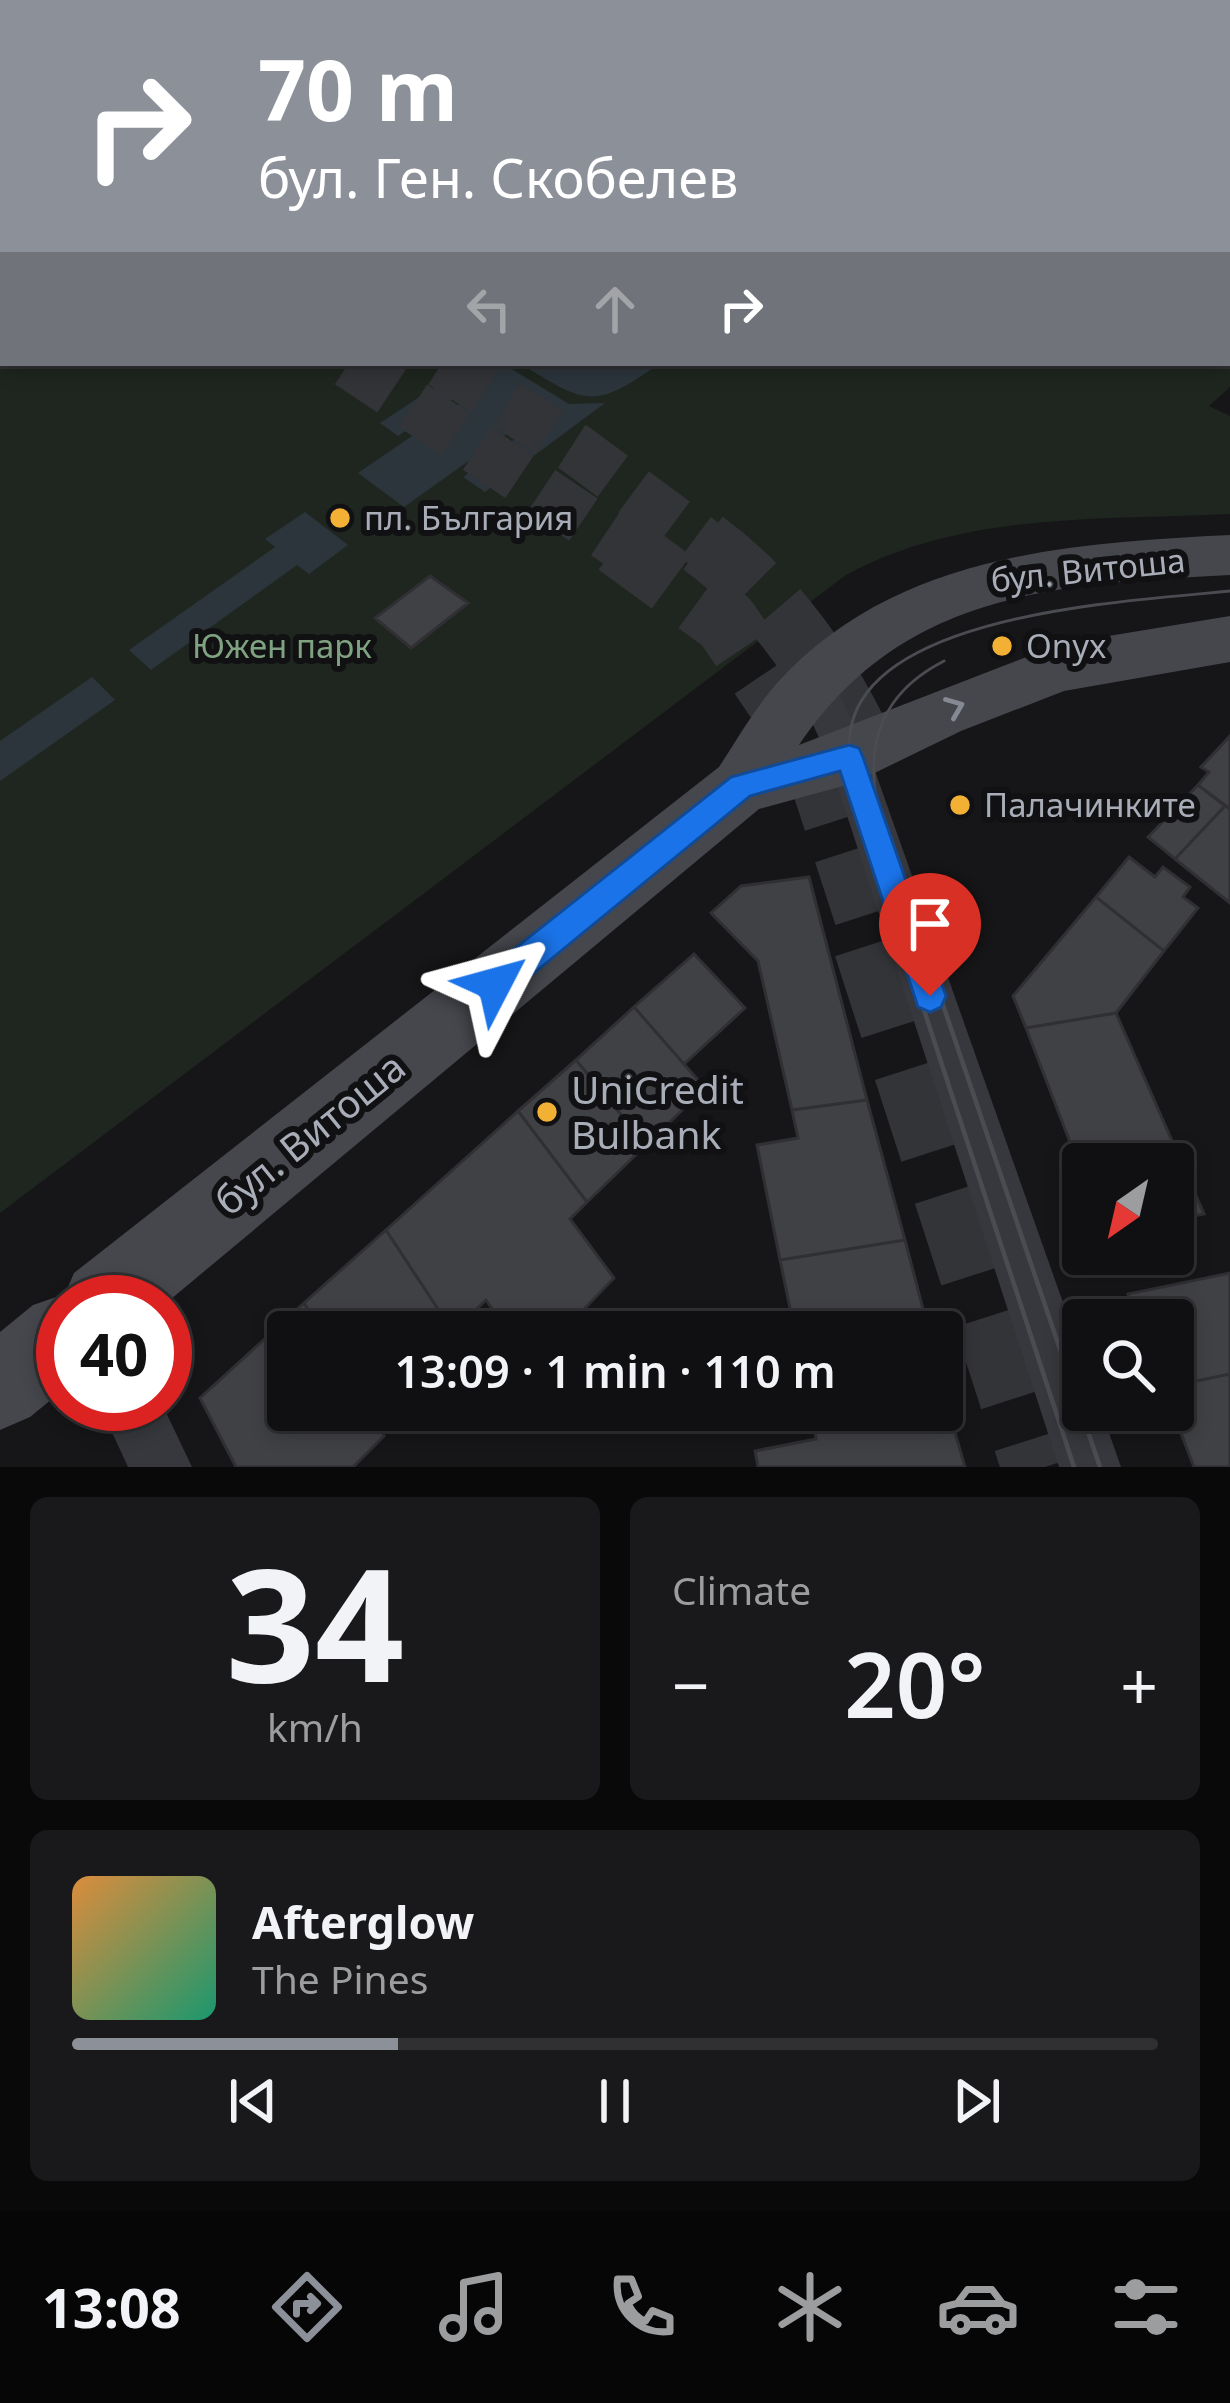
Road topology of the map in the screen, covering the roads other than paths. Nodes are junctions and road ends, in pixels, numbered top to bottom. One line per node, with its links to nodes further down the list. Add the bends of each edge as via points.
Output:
1 (1230, 556): 3 (street, бул. Витоша, via 1033,569 965,585 898,618)
2 (1230, 639): 4 (street, бул. Витоша, one-way to 2, via 1060,668)
3 (814, 685): 4 (street); 5 (street, бул. Витоша)
4 (849, 757): 5 (street, бул. Витоша); 11 (street)
5 (741, 786): 6 (street, бул. Витоша)
6 (136, 1275)
7 (36, 1357): 8 (street)
8 (0, 1387)
9 (143, 1431): 10 (street)
10 (161, 1467)
11 (1090, 1467)

